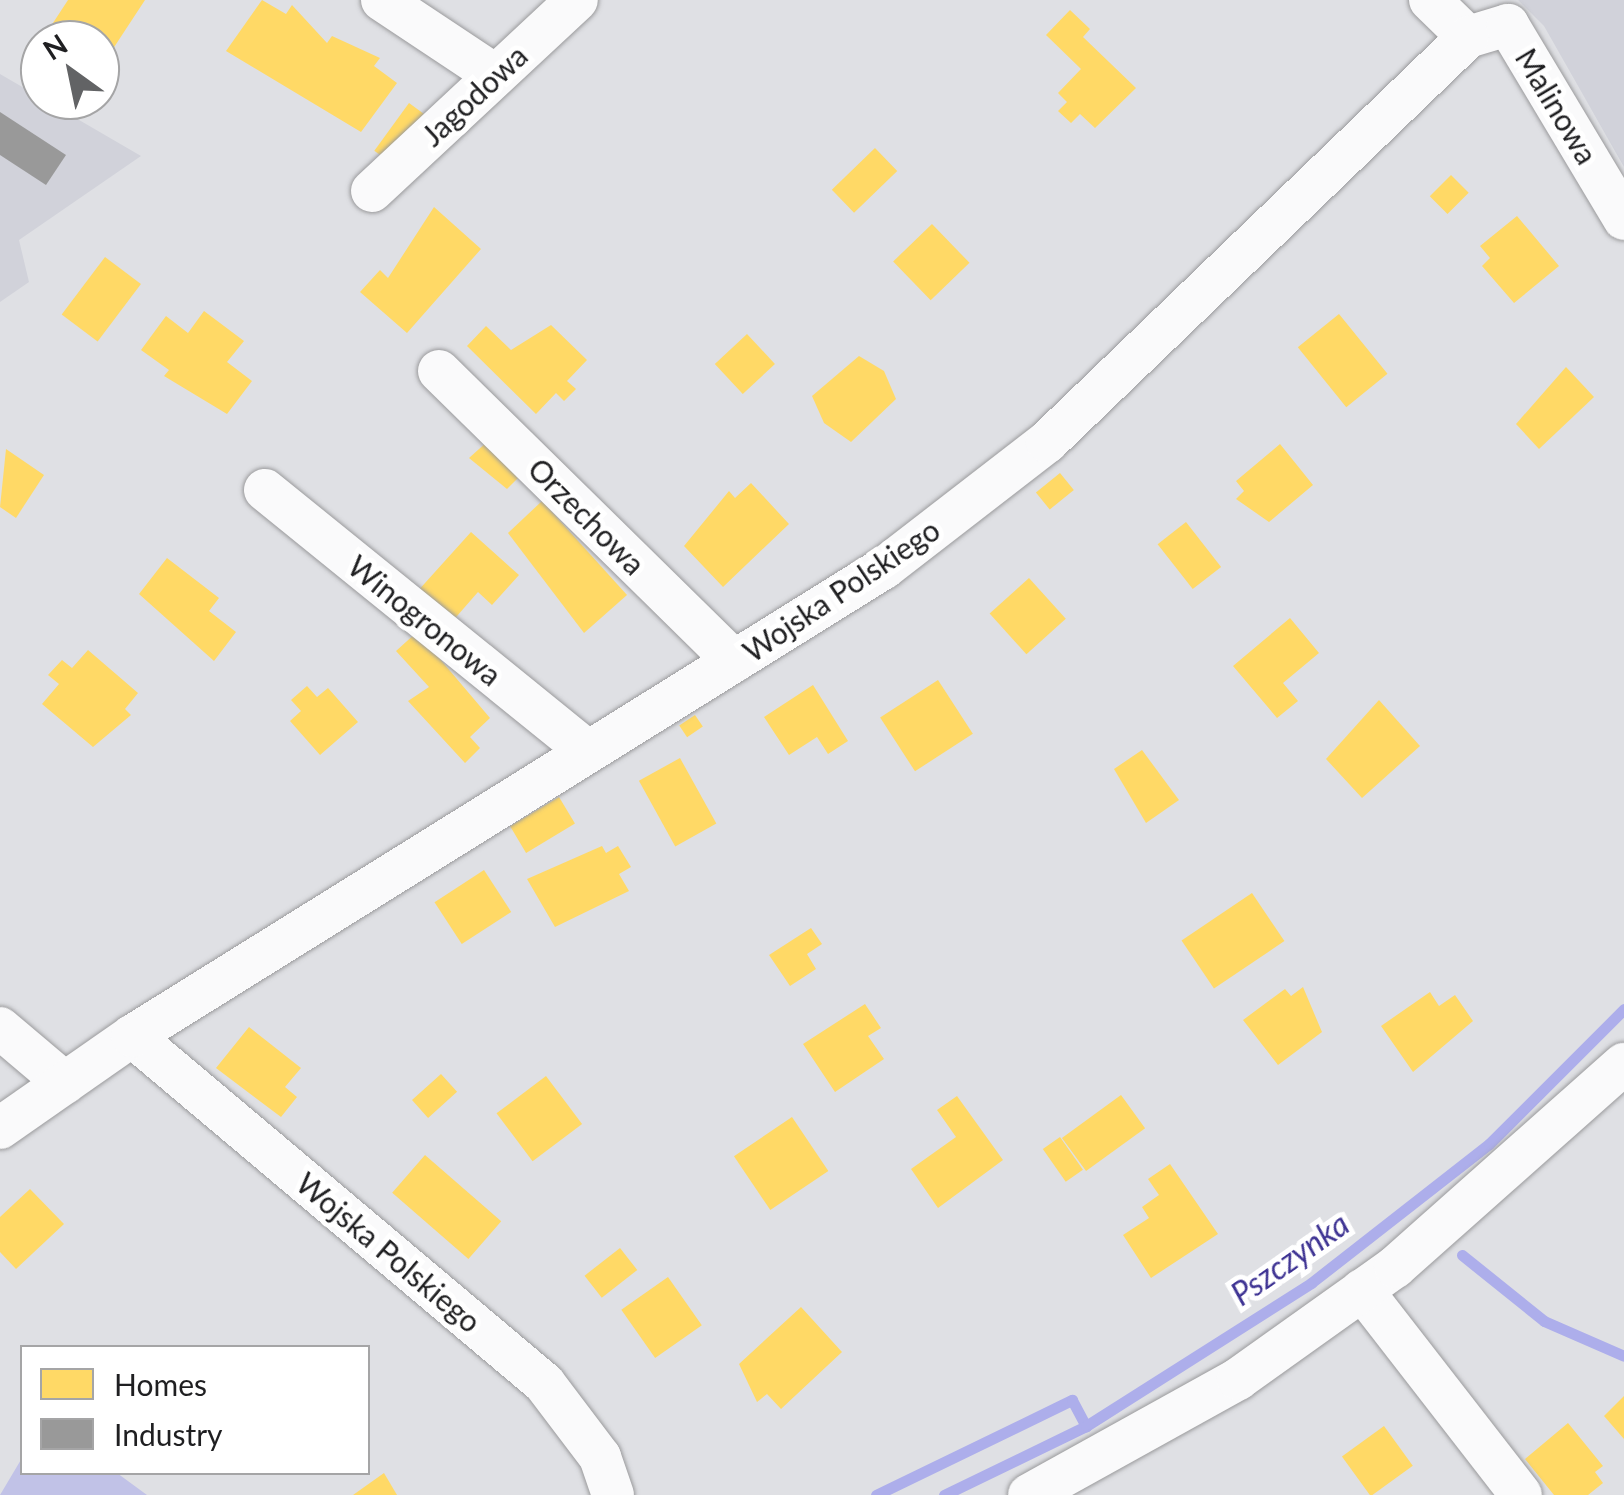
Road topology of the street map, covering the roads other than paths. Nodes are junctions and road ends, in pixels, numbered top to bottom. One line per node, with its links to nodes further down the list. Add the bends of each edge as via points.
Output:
1 (382, 0): 5 (street)
2 (577, 0): 5 (street, Jagodowa)
3 (1430, 0): 4 (street)
4 (1468, 37): 7 (street, Malinowa, via 1508,25); 10 (street, Wojska Polskiego, via 1047,442 884,568)
5 (495, 76): 6 (street, Jagodowa)
6 (372, 191)
7 (1624, 219)
8 (440, 371): 10 (street, Orzechowa)
9 (264, 490): 11 (street, Winogronowa)
10 (734, 661): 11 (street, Wojska Polskiego)
11 (585, 749): 13 (street, Wojska Polskiego)
12 (0, 1028): 15 (street)
13 (132, 1036): 15 (street, Wojska Polskiego); 18 (street, Wojska Polskiego, via 544,1383 600,1456)
14 (1624, 1064): 17 (street, via 1548,1140)
15 (65, 1083): 16 (street, Wojska Polskiego)
16 (0, 1128)
17 (1362, 1290): 19 (street, via 1238,1379); 20 (street)
18 (613, 1495)
19 (1030, 1495)
20 (1521, 1495)

